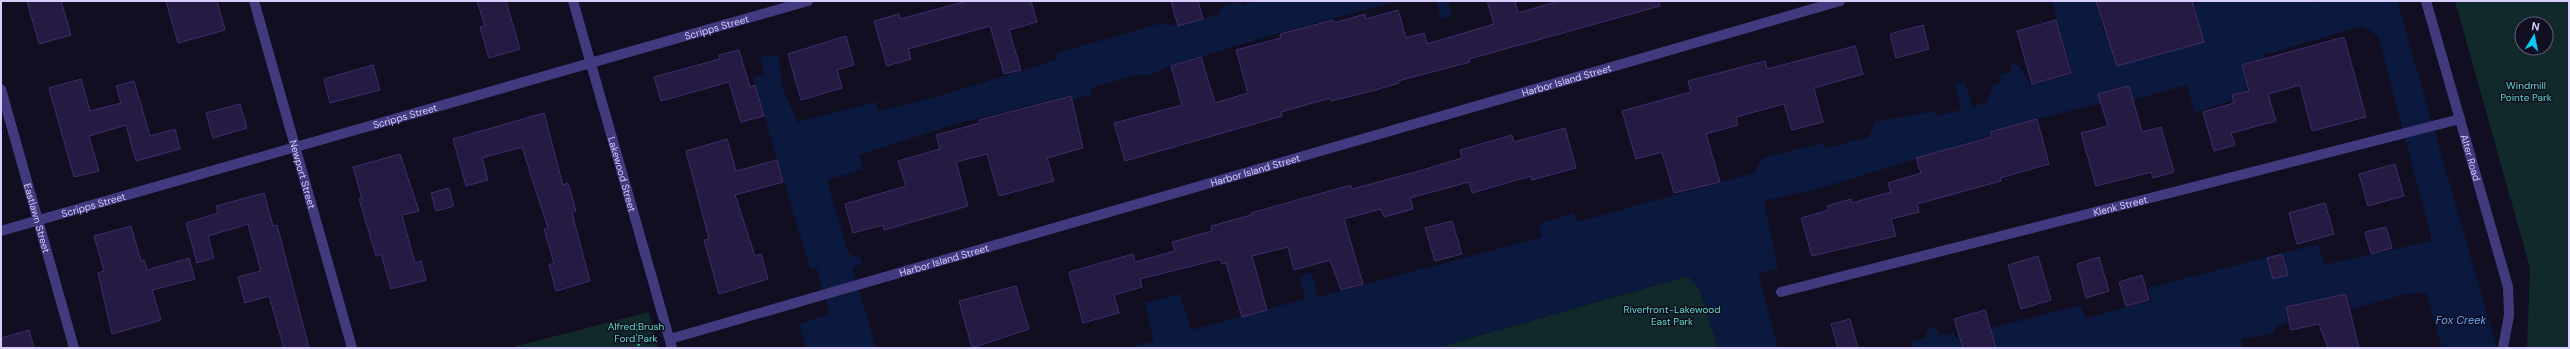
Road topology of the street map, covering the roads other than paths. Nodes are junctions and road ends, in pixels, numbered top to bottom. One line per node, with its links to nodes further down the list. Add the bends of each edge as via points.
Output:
1 (254, 1): 9 (street, Newport Street)
2 (573, 1): 6 (street, Lakewood Street)
3 (808, 1): 6 (street, Scripps Street)
4 (1840, 1): 13 (street, Harbor Island Street, via 818,295)
5 (2426, 1): 8 (street, Alter Road)
6 (591, 64): 9 (street, Scripps Street); 13 (street, Lakewood Street)
7 (1, 89): 10 (street, Eastlawn Street)
8 (2460, 119): 12 (street, Klenk Street); 16 (street, Alter Road, via 2508,287 2509,315)
9 (296, 147): 10 (street, Scripps Street); 15 (street, Newport Street)
10 (39, 220): 11 (street, Scripps Street); 14 (street, Eastlawn Street)
11 (1, 231)
12 (1781, 292)
13 (671, 344)
14 (74, 348)
15 (352, 348)
16 (2503, 348)

